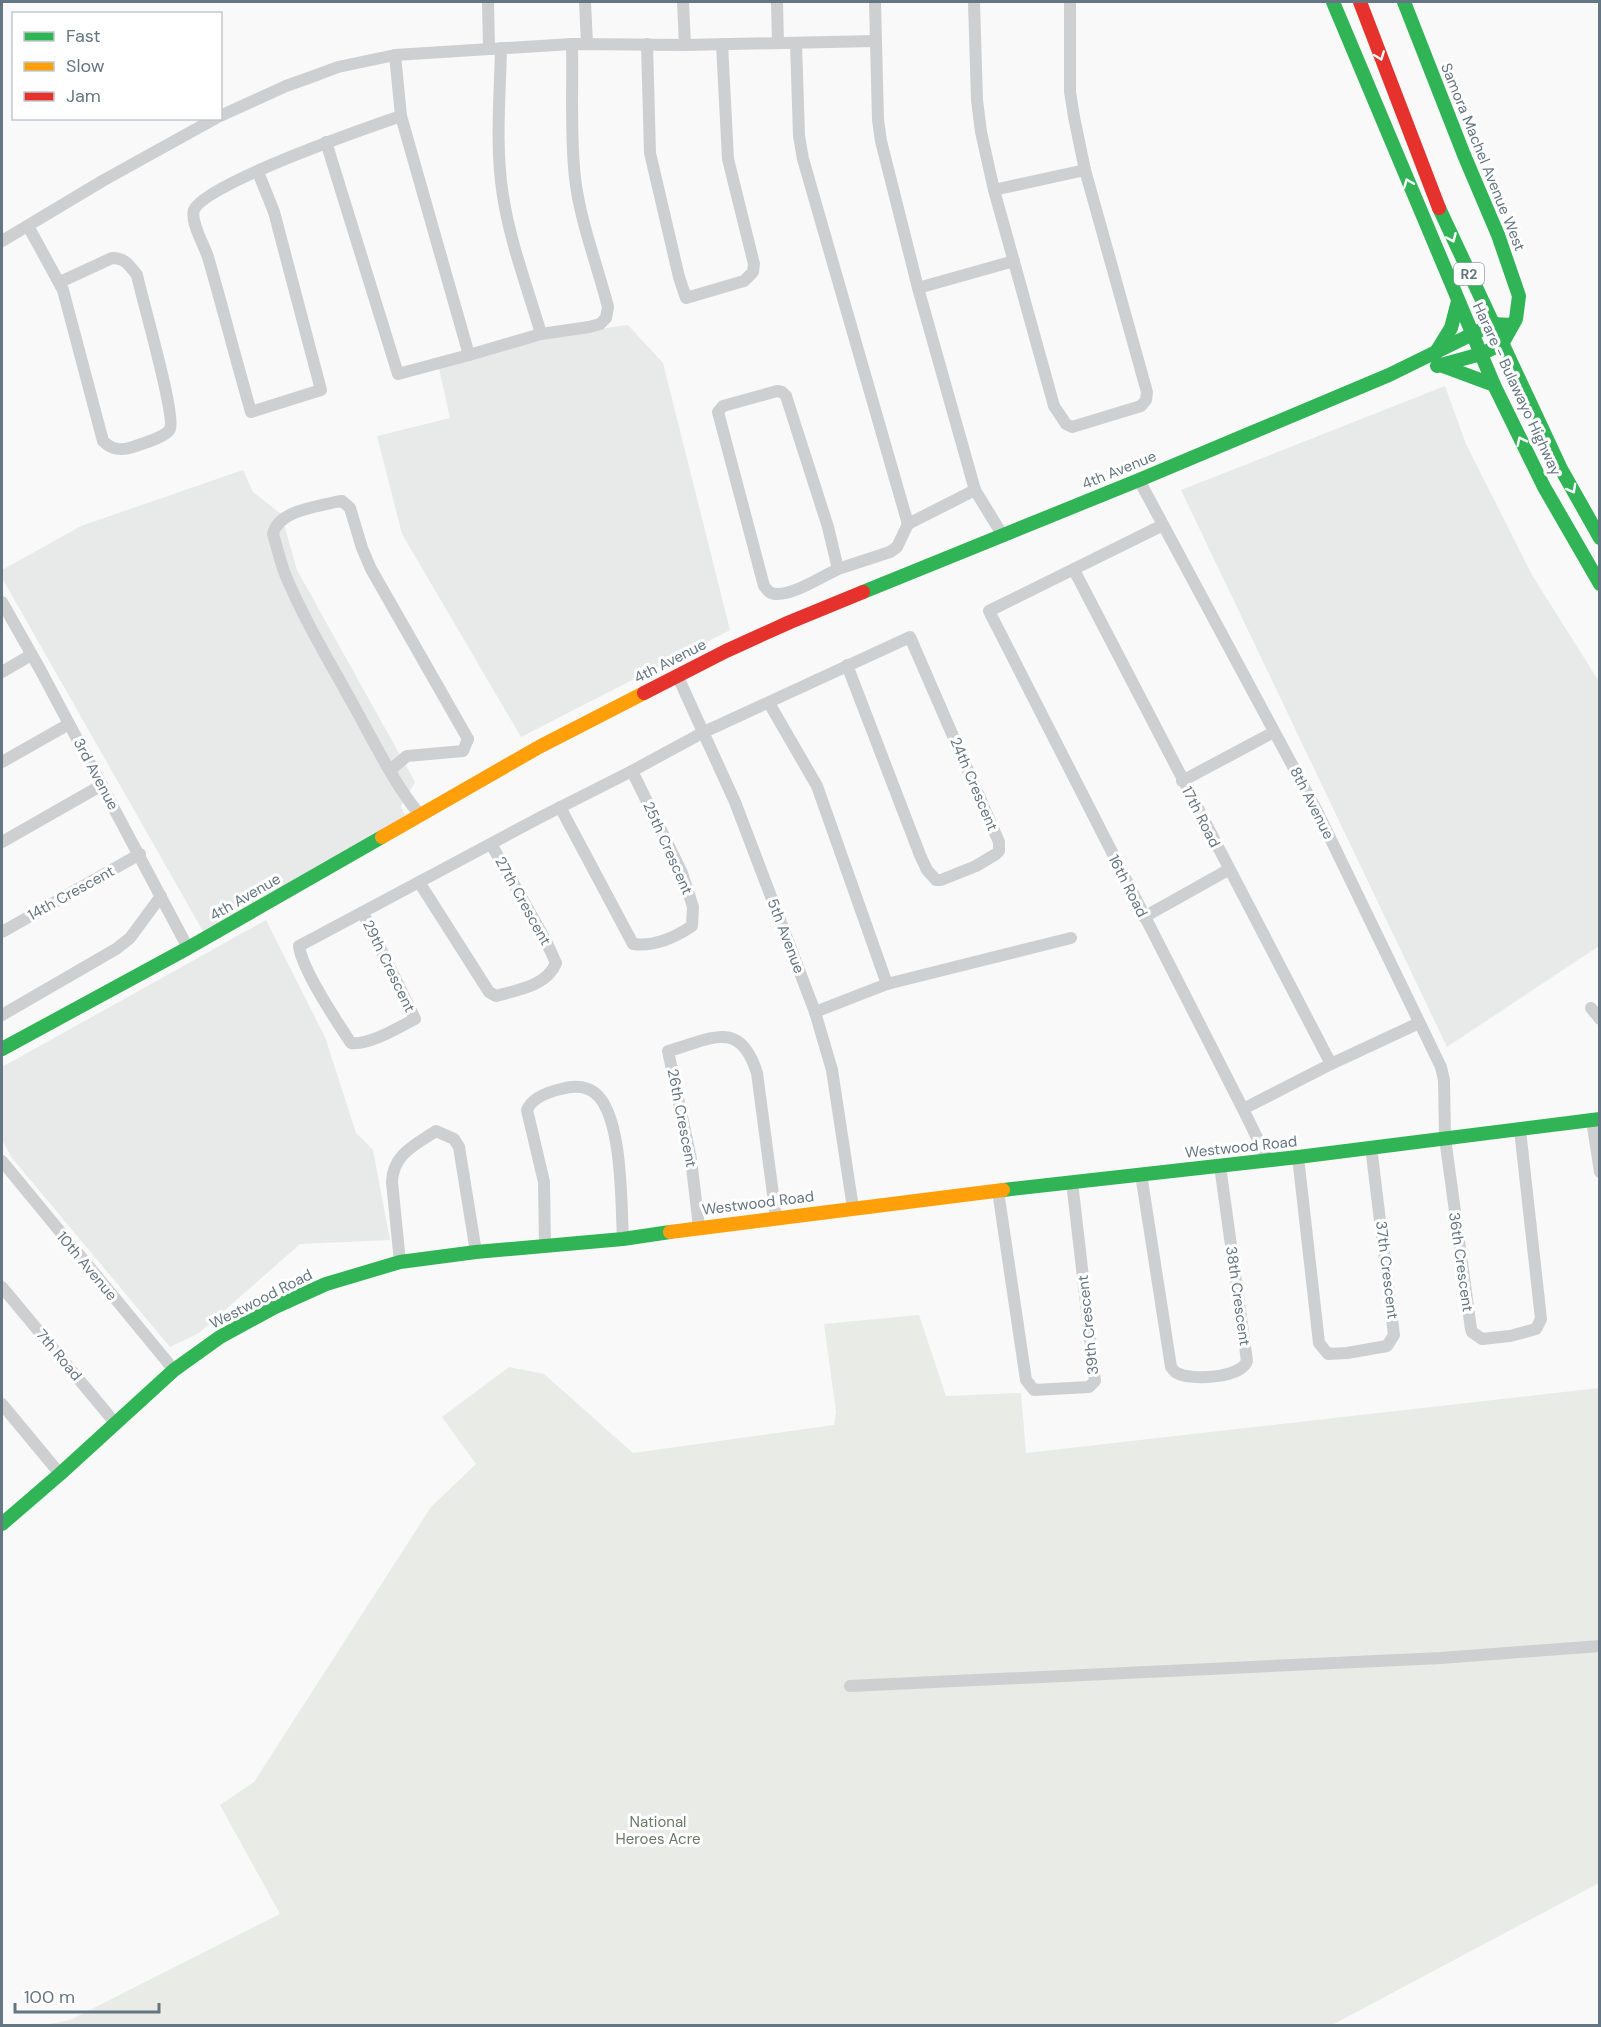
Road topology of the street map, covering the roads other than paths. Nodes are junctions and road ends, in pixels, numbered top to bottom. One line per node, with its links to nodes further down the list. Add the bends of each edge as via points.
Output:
1 (488, 2): 19 (street)
2 (585, 2): 15 (street)
3 (683, 2): 18 (street)
4 (777, 2): 12 (street)
5 (875, 2): 11 (street)
6 (974, 2): 27 (street, via 977,100)
7 (1070, 2): 25 (street, via 1070,92)
8 (1334, 2): 33 (main road, Harare - Bulawayo Highway / R2, one-way to 8)
9 (1360, 2): 34 (main road, Harare - Bulawayo Highway / R2, one-way to 34, via 1441,213)
10 (1404, 2): 35 (main road, Samora Machel Avenue West, via 1519,296 1518,314)
11 (875, 42): 13 (street); 32 (street, via 881,141)
12 (778, 43): 13 (street); 17 (street)
13 (796, 43): 45 (street, via 803,159)
14 (572, 44): 15 (street); 19 (street); 37 (street, via 575,179 608,313 600,324)
15 (586, 44): 16 (street)
16 (647, 44): 17 (street, via 650,153 686,298 744,281 753,273 728,159); 18 (street)
17 (722, 44): 18 (street)
18 (685, 45)
19 (495, 48): 20 (street); 37 (street, via 503,196)
20 (395, 56): 21 (street, via 314,76); 22 (street)
21 (222, 115)
22 (401, 116): 24 (street); 40 (street)
23 (212, 120): 28 (street)
24 (326, 142): 26 (street); 40 (street, via 398,374)
25 (1084, 170): 27 (street); 30 (street, via 1147,392 1144,404 1072,427 1066,424 1054,406)
26 (258, 172): 26 (street, via 274,212 321,390 251,412 193,215 204,198)
27 (994, 190): 30 (street)
28 (28, 226): 29 (street); 31 (street)
29 (2, 241)
30 (1014, 261): 32 (street)
31 (60, 282): 31 (street, via 103,441 116,450 167,433 171,427 169,404 136,275 128,263 112,258)
32 (918, 288): 44 (street)
33 (1458, 301): 36 (main road, Harare - Bulawayo Highway / R2); 41 (main road)
34 (1493, 324): 35 (main road); 36 (main road); 38 (main road, Harare - Bulawayo Highway / R2)
35 (1511, 325): 38 (main road, Samora Machel Avenue West)
36 (1472, 333): 39 (main road, Harare - Bulawayo Highway / R2); 41 (main road)
37 (542, 334): 40 (street)
38 (1502, 344): 39 (main road); 48 (main road, Harare - Bulawayo Highway / R2, one-way to 48, via 1561,469)
39 (1481, 354): 41 (main road); 42 (main road, Harare - Bulawayo Highway / R2)
40 (469, 355)
41 (1438, 360): 42 (main road); 43 (main road, 4th Avenue, via 1389,375)
42 (1494, 385): 51 (main road, Harare - Bulawayo Highway / R2, one-way to 42, via 1544,487)
43 (1139, 480): 46 (street, 8th Avenue); 47 (main road, 4th Avenue)
44 (975, 490): 45 (street); 47 (street)
45 (908, 525): 49 (street, via 897,547 890,552)
46 (1163, 525): 50 (street); 60 (street, 8th Avenue)
47 (1003, 536): 56 (main road, 4th Avenue, via 790,622)
48 (1599, 538)
49 (838, 569): 49 (street, via 799,589 777,594 764,586 718,412 723,406 777,391 786,396)
50 (1074, 570): 64 (street, 17th Road); 75 (street, 16th Road, via 989,611)
51 (1599, 584)
52 (2, 602): 53 (street, 3rd Avenue)
53 (31, 655): 55 (street); 58 (street, 3rd Avenue)
54 (847, 665): 54 (street, 24th Crescent, via 910,637 999,842 996,854 941,880 927,870); 57 (street)
55 (2, 672)
56 (678, 677): 59 (street, 5th Avenue); 67 (main road, 4th Avenue, via 539,747)
57 (769, 704): 59 (street); 79 (street, via 818,786)
58 (69, 724): 61 (street); 65 (street, 3rd Avenue)
59 (704, 732): 63 (street); 81 (street, 5th Avenue, via 735,802)
60 (1274, 732): 64 (street); 84 (street, 8th Avenue, via 1318,813)
61 (2, 762)
62 (390, 770): 62 (street, via 407,756 463,751 468,739 377,580 347,504 335,502 284,518 274,527 273,534 284,572 308,623); 67 (street)
63 (632, 771): 66 (street); 66 (street, 25th Crescent, via 682,873 693,907 692,926 681,933 656,943 633,944)
64 (1182, 781): 71 (street, 17th Road)
65 (102, 785): 68 (street); 70 (street, 3rd Avenue)
66 (560, 807): 69 (street)
67 (419, 814): 78 (main road, 4th Avenue)
68 (2, 842)
69 (491, 844): 72 (street); 72 (street, 27th Crescent, via 556,963 553,973 543,980 496,996 489,992)
70 (140, 854): 73 (street, 3rd Avenue); 76 (street, 14th Crescent)
71 (1228, 870): 75 (street); 86 (street, 17th Road)
72 (419, 882): 74 (street)
73 (161, 896): 78 (street, 3rd Avenue); 82 (street, via 130,938 116,949)
74 (363, 913): 74 (street, 29th Crescent, via 298,946 303,964 351,1043 361,1043 415,1019)
75 (1144, 917): 87 (street, 16th Road)
76 (2, 932)
77 (1071, 938): 79 (street)
78 (188, 948): 85 (main road, 4th Avenue)
79 (887, 984): 81 (street)
80 (1591, 1008): 83 (street)
81 (815, 1012): 100 (street, 5th Avenue, via 832,1070)
82 (2, 1016)
83 (1599, 1019)
84 (1419, 1023): 86 (street); 90 (street, 8th Avenue, via 1443,1074)
85 (2, 1049)
86 (1331, 1064): 87 (street)
87 (1243, 1109): 94 (street, 16th Road)
88 (1596, 1120): 89 (main road, Westwood Road); 96 (street)
89 (1520, 1130): 90 (main road, Westwood Road); 90 (street, 36th Crescent, via 1541,1319 1536,1329 1482,1339 1471,1329)
90 (1445, 1138): 91 (main road, Westwood Road)
91 (1371, 1147): 92 (main road, Westwood Road); 92 (street, 37th Crescent, via 1394,1335 1387,1346 1347,1353 1328,1354 1319,1343)
92 (1298, 1157): 94 (main road, Westwood Road)
93 (2, 1161): 108 (street, 10th Avenue)
94 (1268, 1161): 95 (main road, Westwood Road)
95 (1220, 1166): 97 (main road, Westwood Road); 97 (street, 38th Crescent, via 1247,1361 1239,1371 1218,1376 1185,1376 1170,1367)
96 (1599, 1172)
97 (1141, 1174): 98 (main road, Westwood Road)
98 (1072, 1182): 99 (main road, Westwood Road); 99 (street, 39th Crescent, via 1095,1381 1089,1387 1034,1390 1026,1380)
99 (998, 1191): 100 (main road, Westwood Road)
100 (853, 1208): 101 (main road, Westwood Road)
101 (776, 1217): 102 (main road, Westwood Road); 102 (street, 26th Crescent, via 757,1074 745,1047 724,1036 668,1051 691,1159)
102 (699, 1227): 103 (main road, Westwood Road)
103 (623, 1239): 104 (main road, Westwood Road); 104 (street, via 614,1131 596,1093 582,1086 543,1095 527,1110 544,1182)
104 (545, 1246): 105 (main road, Westwood Road)
105 (476, 1252): 106 (main road, Westwood Road); 106 (street, via 459,1147 454,1139 436,1131 404,1153 392,1170)
106 (400, 1262): 108 (main road, Westwood Road, via 326,1284 275,1307 220,1337)
107 (2, 1287): 110 (street, 7th Road)
108 (174, 1370): 110 (main road, Westwood Road)
109 (2, 1404): 111 (street)
110 (116, 1424): 111 (main road, Westwood Road)
111 (60, 1474): 112 (main road, Westwood Road)
112 (2, 1521)
113 (1599, 1646): 114 (street, via 1441,1658)
114 (850, 1686)

